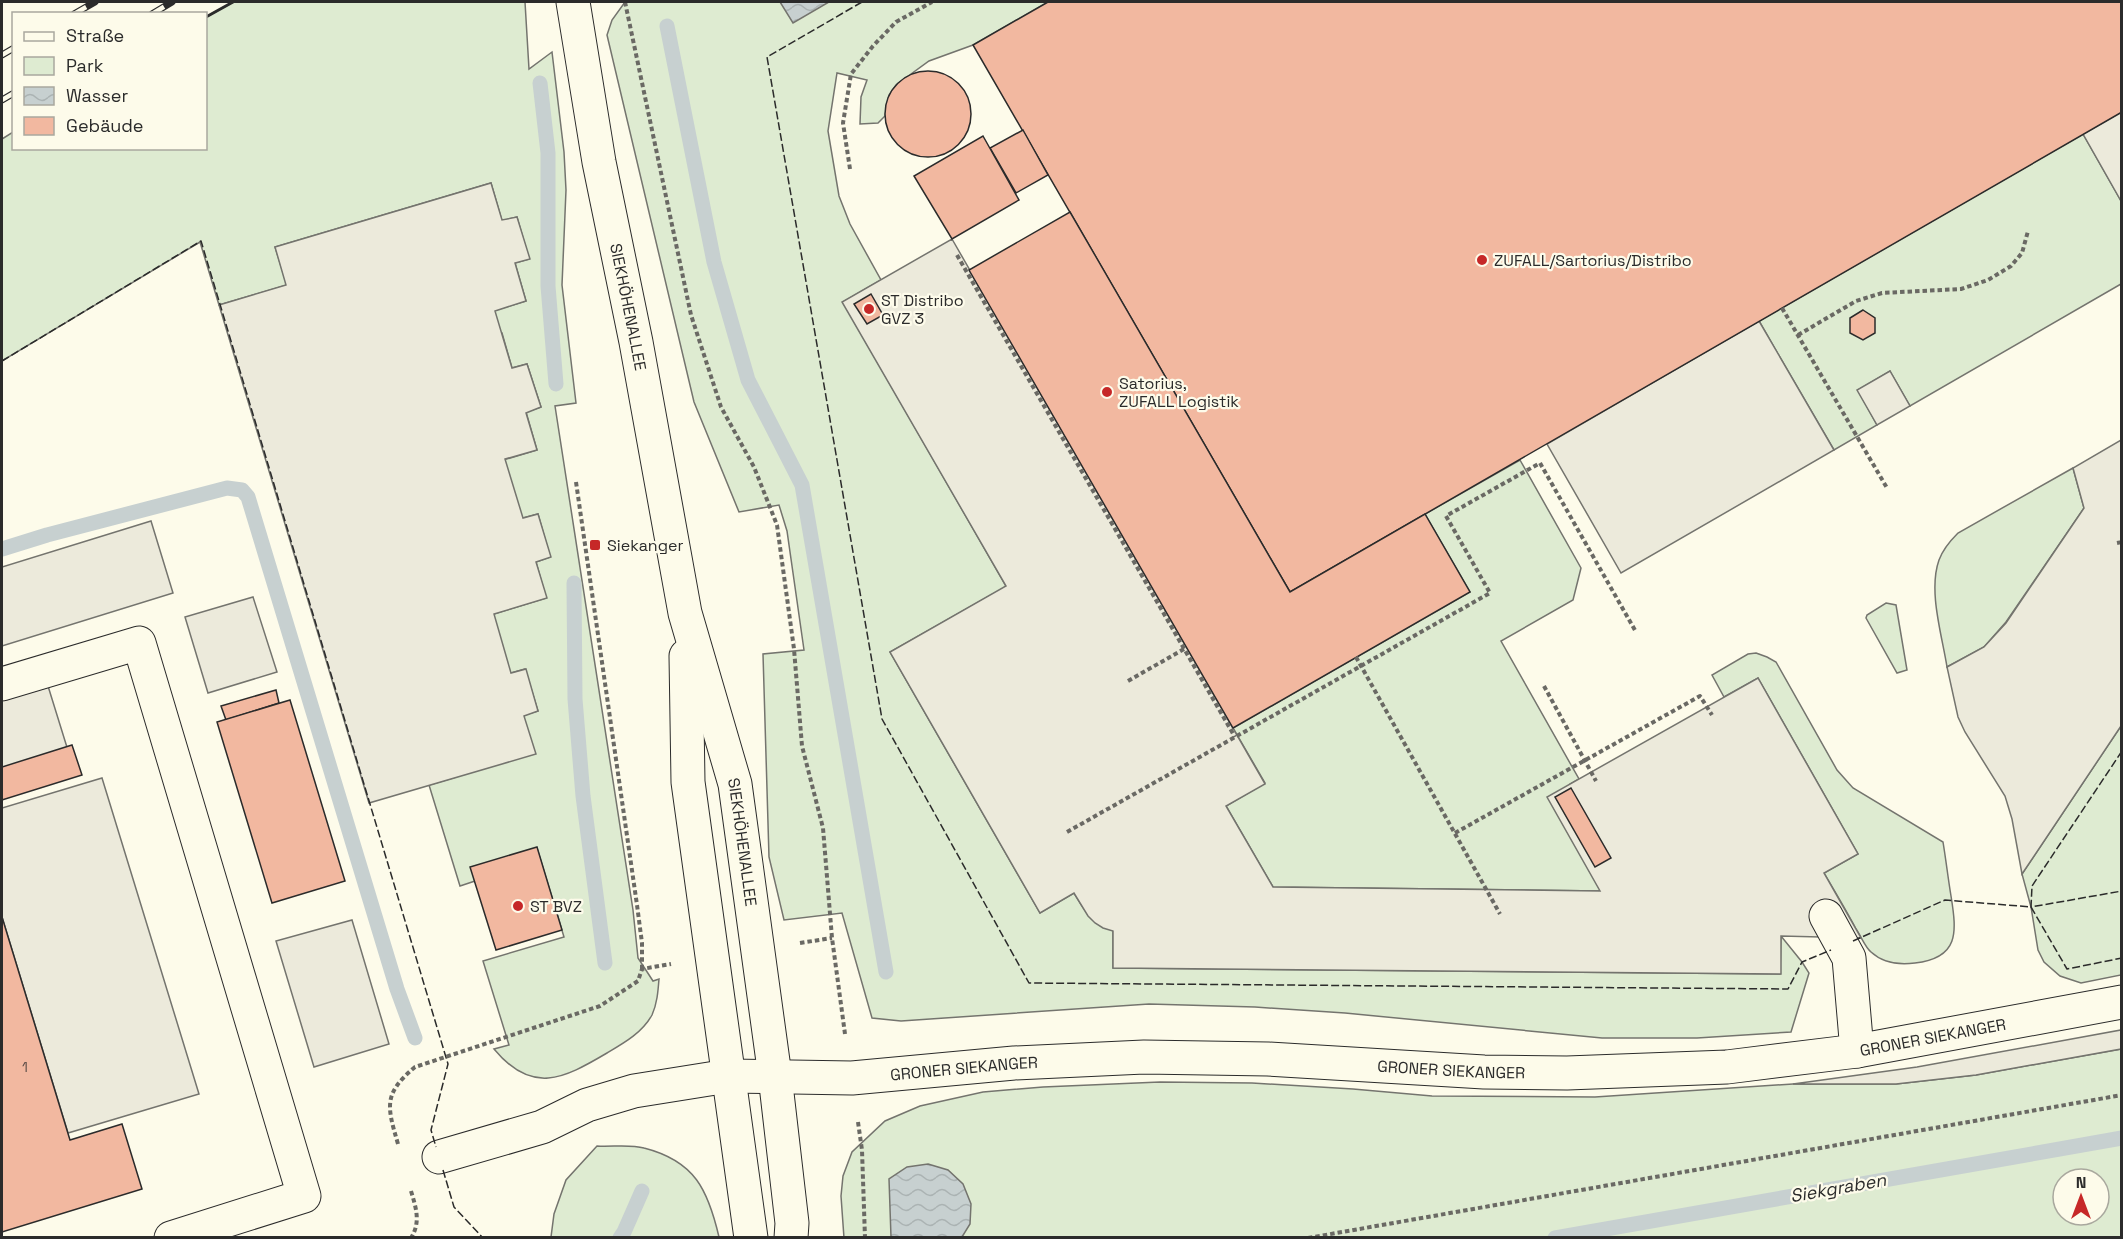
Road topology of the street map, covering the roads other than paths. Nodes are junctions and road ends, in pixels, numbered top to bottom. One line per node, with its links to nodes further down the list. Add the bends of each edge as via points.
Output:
1 (573, 2): 2 (main road, SIEKHÖHENALLEE, via 599,162)
2 (685, 612): 7 (main road, SIEKHÖHENALLEE, via 688,782); 8 (main road, SIEKHÖHENALLEE, via 735,784)
3 (2, 684): 10 (main road, via 138,643 142,654 304,1196)
4 (1826, 915): 6 (main road, via 1849,958)
5 (2121, 1002): 6 (main road, GRONER SIEKANGER)
6 (1857, 1051): 8 (main road, GRONER SIEKANGER, via 1727,1067 1567,1073 1268,1059 1144,1058 1014,1063 852,1078)
7 (728, 1076): 8 (main road); 9 (main road, via 634,1091 587,1105 542,1127); 11 (main road, SIEKHÖHENALLEE)
8 (775, 1076): 12 (main road, SIEKHÖHENALLEE)
9 (439, 1157)
10 (171, 1238)
11 (751, 1238)
12 (791, 1238)

